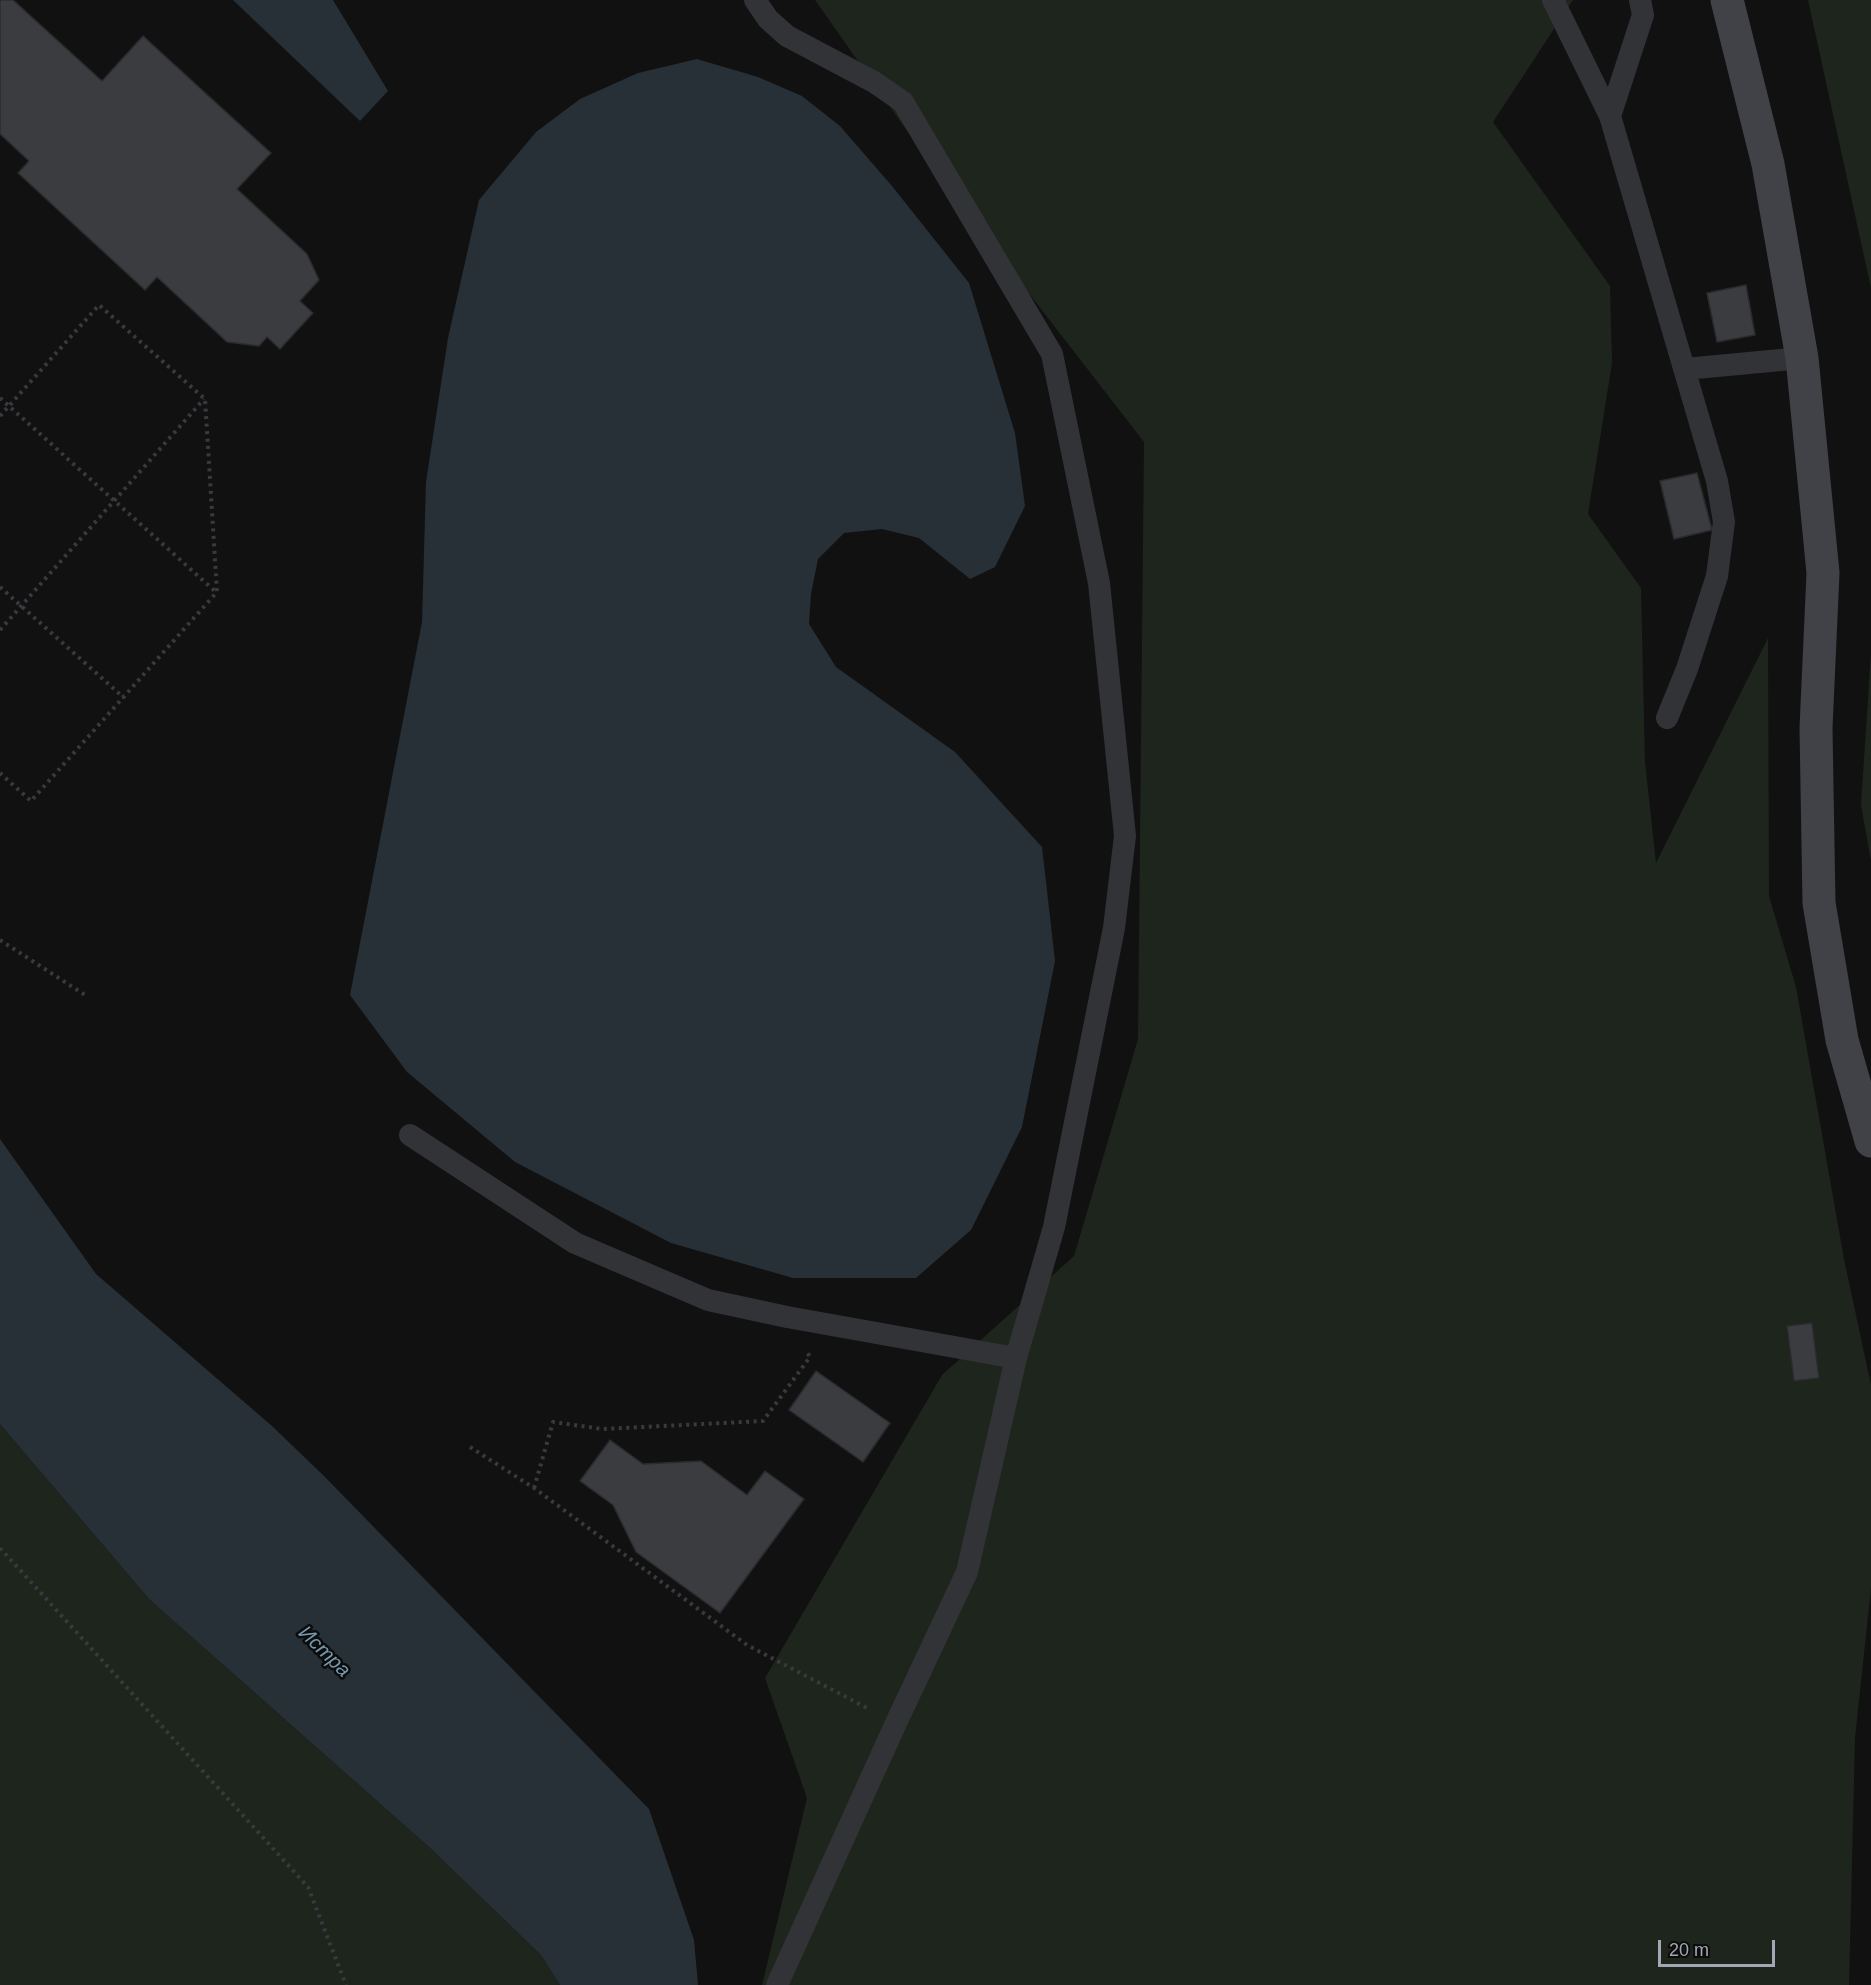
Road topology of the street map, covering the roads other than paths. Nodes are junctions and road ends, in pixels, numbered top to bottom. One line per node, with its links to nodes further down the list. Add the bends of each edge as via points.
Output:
1 (755, 0): 11 (lane, via 768,20 787,36 874,82 903,102 1052,354 1099,583 1125,836 1114,928 1054,1227)
2 (1552, 0): 5 (lane)
3 (1640, 0): 5 (lane, via 1643,15)
4 (1727, 0): 6 (main road, via 1768,164)
5 (1610, 116): 7 (lane)
6 (1802, 358): 7 (lane); 10 (main road, via 1823,573 1816,728 1819,903 1842,1040)
7 (1686, 369): 8 (lane, via 1718,481 1724,522 1717,576)
8 (1667, 718)
9 (410, 1135): 11 (lane, via 575,1243 708,1300)
10 (1871, 1141)
11 (1016, 1358): 12 (lane, via 967,1572)
12 (777, 1985)

